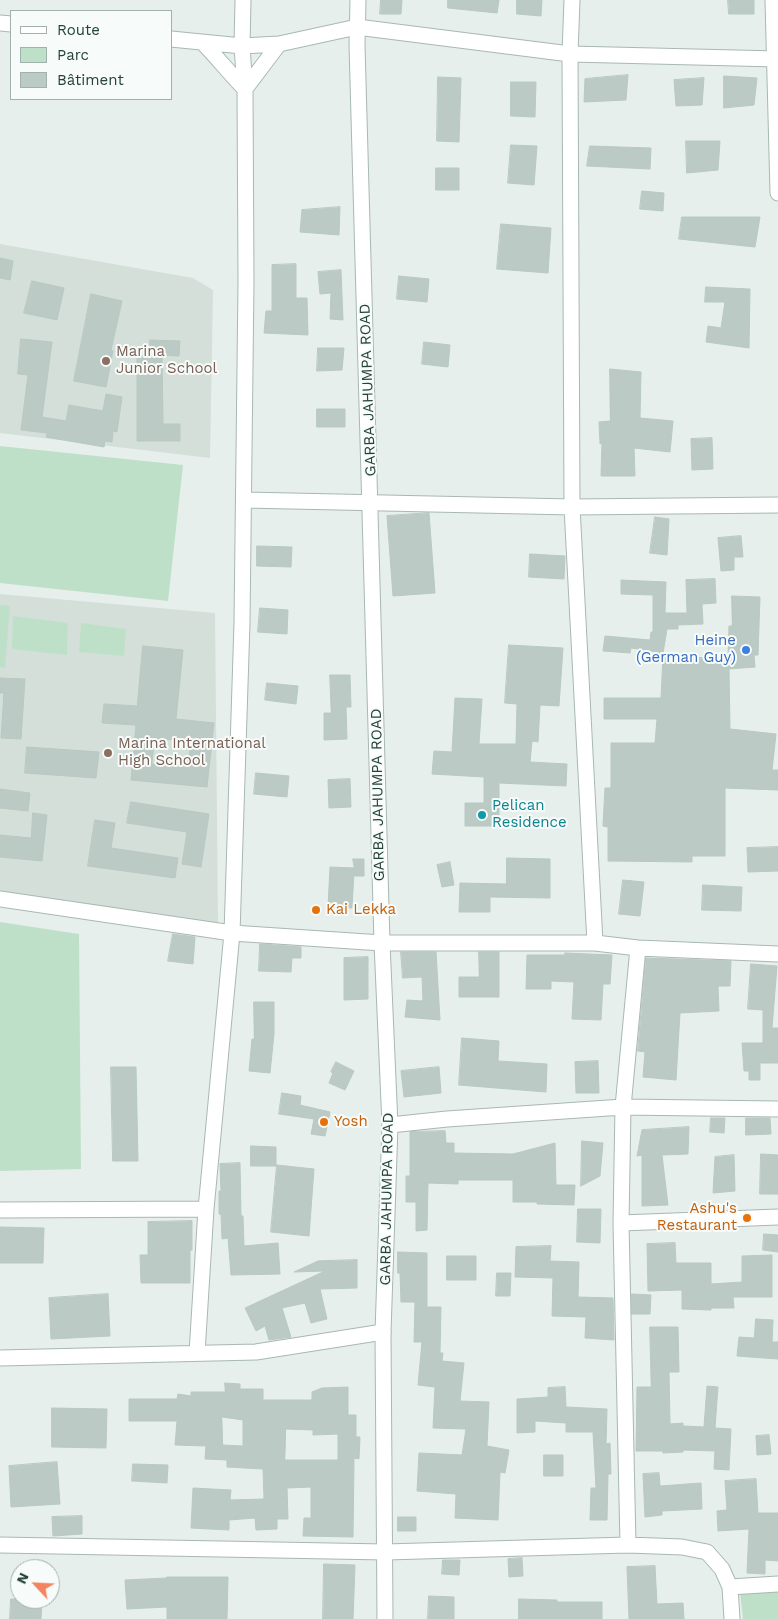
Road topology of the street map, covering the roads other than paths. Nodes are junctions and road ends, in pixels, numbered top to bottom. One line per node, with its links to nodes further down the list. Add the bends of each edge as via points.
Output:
1 (243, 0): 9 (street)
2 (358, 0): 5 (street, GARBA JAHUMPA ROAD)
3 (572, 0): 10 (street)
4 (773, 0): 11 (street)
5 (357, 26): 8 (street); 10 (street); 15 (street, GARBA JAHUMPA ROAD)
6 (172, 39): 7 (street)
7 (202, 42): 9 (street); 12 (street)
8 (279, 44): 9 (street); 12 (street)
9 (242, 46): 12 (street)
10 (570, 54): 11 (street); 17 (street)
11 (776, 59): 13 (street)
12 (245, 89): 14 (street)
13 (778, 193)
14 (244, 500): 15 (street); 19 (street)
15 (371, 503): 17 (street); 20 (street, GARBA JAHUMPA ROAD)
16 (778, 505): 17 (street)
17 (572, 507): 21 (street)
18 (0, 899): 19 (street)
19 (232, 933): 20 (street); 27 (street)
20 (382, 943): 21 (street); 26 (street, GARBA JAHUMPA ROAD)
21 (595, 943): 22 (street)
22 (638, 948): 23 (street); 24 (street)
23 (778, 954)
24 (623, 1107): 25 (street); 26 (street); 30 (street)
25 (778, 1109)
26 (390, 1125): 31 (street, GARBA JAHUMPA ROAD)
27 (206, 1209): 28 (street); 32 (street)
28 (0, 1210)
29 (778, 1217): 30 (street)
30 (621, 1222): 35 (street)
31 (384, 1332): 32 (street, via 256,1352); 36 (street, GARBA JAHUMPA ROAD)
32 (197, 1353): 33 (street)
33 (0, 1358)
34 (0, 1545): 36 (street)
35 (628, 1545): 36 (street); 38 (street, via 682,1547 707,1552 722,1569)
36 (386, 1552): 39 (street, GARBA JAHUMPA ROAD)
37 (778, 1584): 38 (street)
38 (730, 1587): 40 (street)
39 (385, 1619)
40 (732, 1619)

